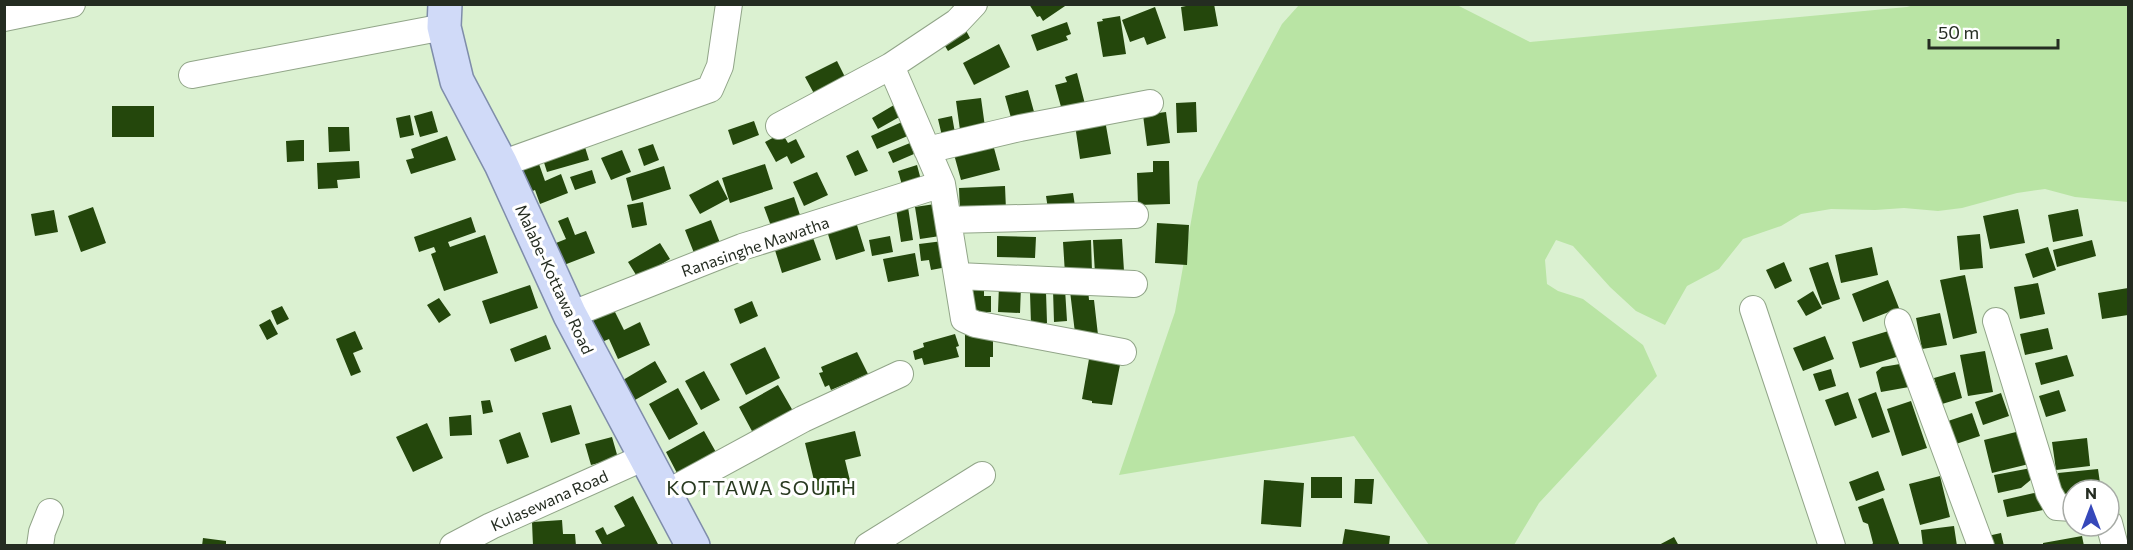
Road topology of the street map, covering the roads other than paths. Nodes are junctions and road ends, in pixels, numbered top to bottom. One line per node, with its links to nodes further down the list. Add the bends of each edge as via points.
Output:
1 (72, 4): 5 (street)
2 (729, 4): 11 (street, via 720,66 710,89)
3 (974, 4): 6 (street, via 957,22)
4 (445, 16): 7 (street); 11 (main road, Malabe-Kottawa Road, via 457,81)
5 (4, 18)
6 (891, 66): 9 (street); 10 (street)
7 (192, 75)
8 (1150, 103): 10 (street)
9 (779, 126)
10 (927, 150): 12 (street)
11 (501, 164): 18 (main road, Malabe-Kottawa Road)
12 (942, 184): 14 (street); 18 (street, Ranasinghe Mawatha, via 742,247)
13 (1135, 215): 14 (street)
14 (948, 220): 15 (street)
15 (958, 276): 16 (street); 21 (street, via 964,319)
16 (1134, 284)
17 (1753, 309): 32 (street)
18 (570, 315): 23 (main road, Malabe-Kottawa Road)
19 (1996, 321): 26 (street, via 2049,494)
20 (1898, 322): 33 (street)
21 (1123, 352)
22 (900, 374): 25 (street, via 803,419)
23 (645, 457): 25 (main road, Malabe-Kottawa Road); 29 (street, Kulasewana Road)
24 (982, 475): 31 (street)
25 (665, 494): 30 (main road, Malabe-Kottawa Road)
26 (2061, 507)
27 (50, 512): 28 (street)
28 (40, 546)
29 (453, 546)
30 (693, 546)
31 (868, 546)
32 (1832, 546)
33 (1981, 546)

